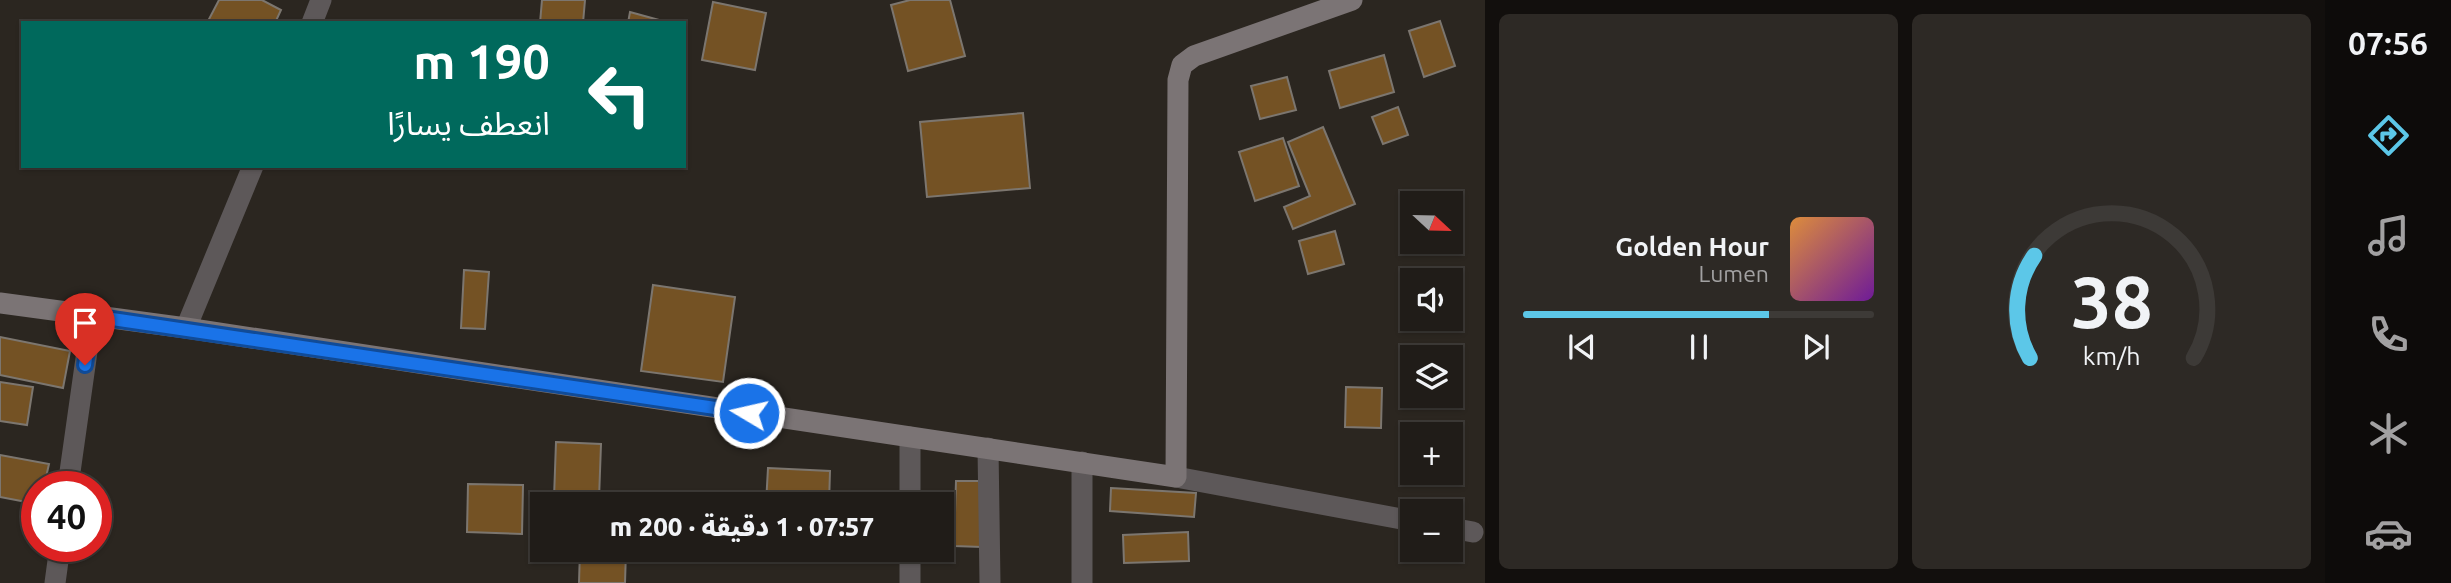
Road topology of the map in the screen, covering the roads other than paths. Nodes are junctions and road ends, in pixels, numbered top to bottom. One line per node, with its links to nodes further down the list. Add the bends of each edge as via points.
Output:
1 (321, 0): 3 (street)
2 (1352, 0): 12 (street, via 1194,55 1182,65 1178,80)
3 (313, 21)
4 (252, 168): 7 (street)
5 (0, 303): 6 (street)
6 (92, 316): 7 (street); 11 (street)
7 (186, 328): 8 (street)
8 (910, 437): 9 (street); 13 (street)
9 (988, 448): 10 (street); 21 (street)
10 (1082, 462): 12 (street); 22 (street)
11 (70, 471)
12 (1176, 477): 14 (street)
13 (910, 492)
14 (1400, 519)
15 (1463, 530): 16 (street)
16 (1473, 532)
17 (58, 562): 19 (street)
18 (910, 562): 20 (street)
19 (55, 583)
20 (910, 583)
21 (990, 583)
22 (1082, 583)

